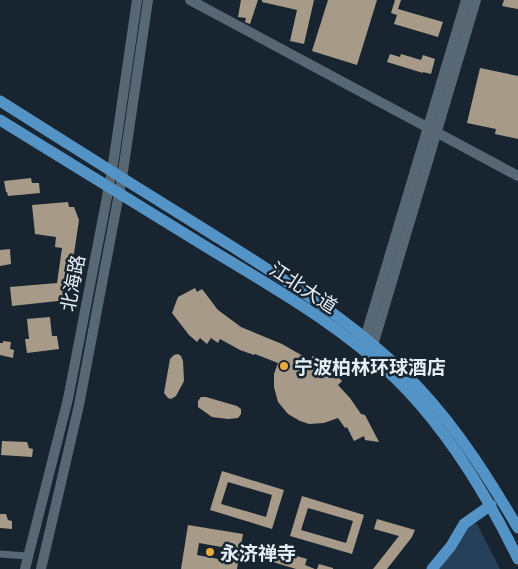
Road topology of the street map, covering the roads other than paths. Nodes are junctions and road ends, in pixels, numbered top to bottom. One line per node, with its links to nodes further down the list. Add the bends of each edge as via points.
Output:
1 (137, 0): 9 (street, 北海路)
2 (148, 0): 11 (street, 北海路)
3 (190, 0): 8 (street)
4 (466, 0): 8 (street)
5 (476, 0): 8 (street)
6 (0, 101): 9 (main road, 江北大道)
7 (0, 120): 12 (main road, 江北大道)
8 (432, 130): 10 (street); 14 (street)
9 (112, 171): 11 (main road, 江北大道); 12 (street, 北海路)
10 (518, 176)
11 (122, 178): 13 (street, 北海路); 14 (main road, 江北大道, via 283,279 346,322)
12 (109, 187): 13 (main road, 江北大道); 21 (street, 北海路, via 66,408)
13 (119, 193): 14 (main road, 江北大道); 22 (street, 北海路, via 79,405)
14 (368, 345): 15 (main road, 江北大道, via 442,432); 16 (main road, 江北大道, via 414,383 442,415)
15 (491, 506): 20 (main road, 江北大道); 23 (main road, via 464,524)
16 (515, 518): 17 (main road, 江北大道)
17 (518, 528)
18 (0, 554): 19 (street)
19 (26, 556)
20 (518, 559)
21 (25, 569)
22 (41, 569)
23 (432, 569)

